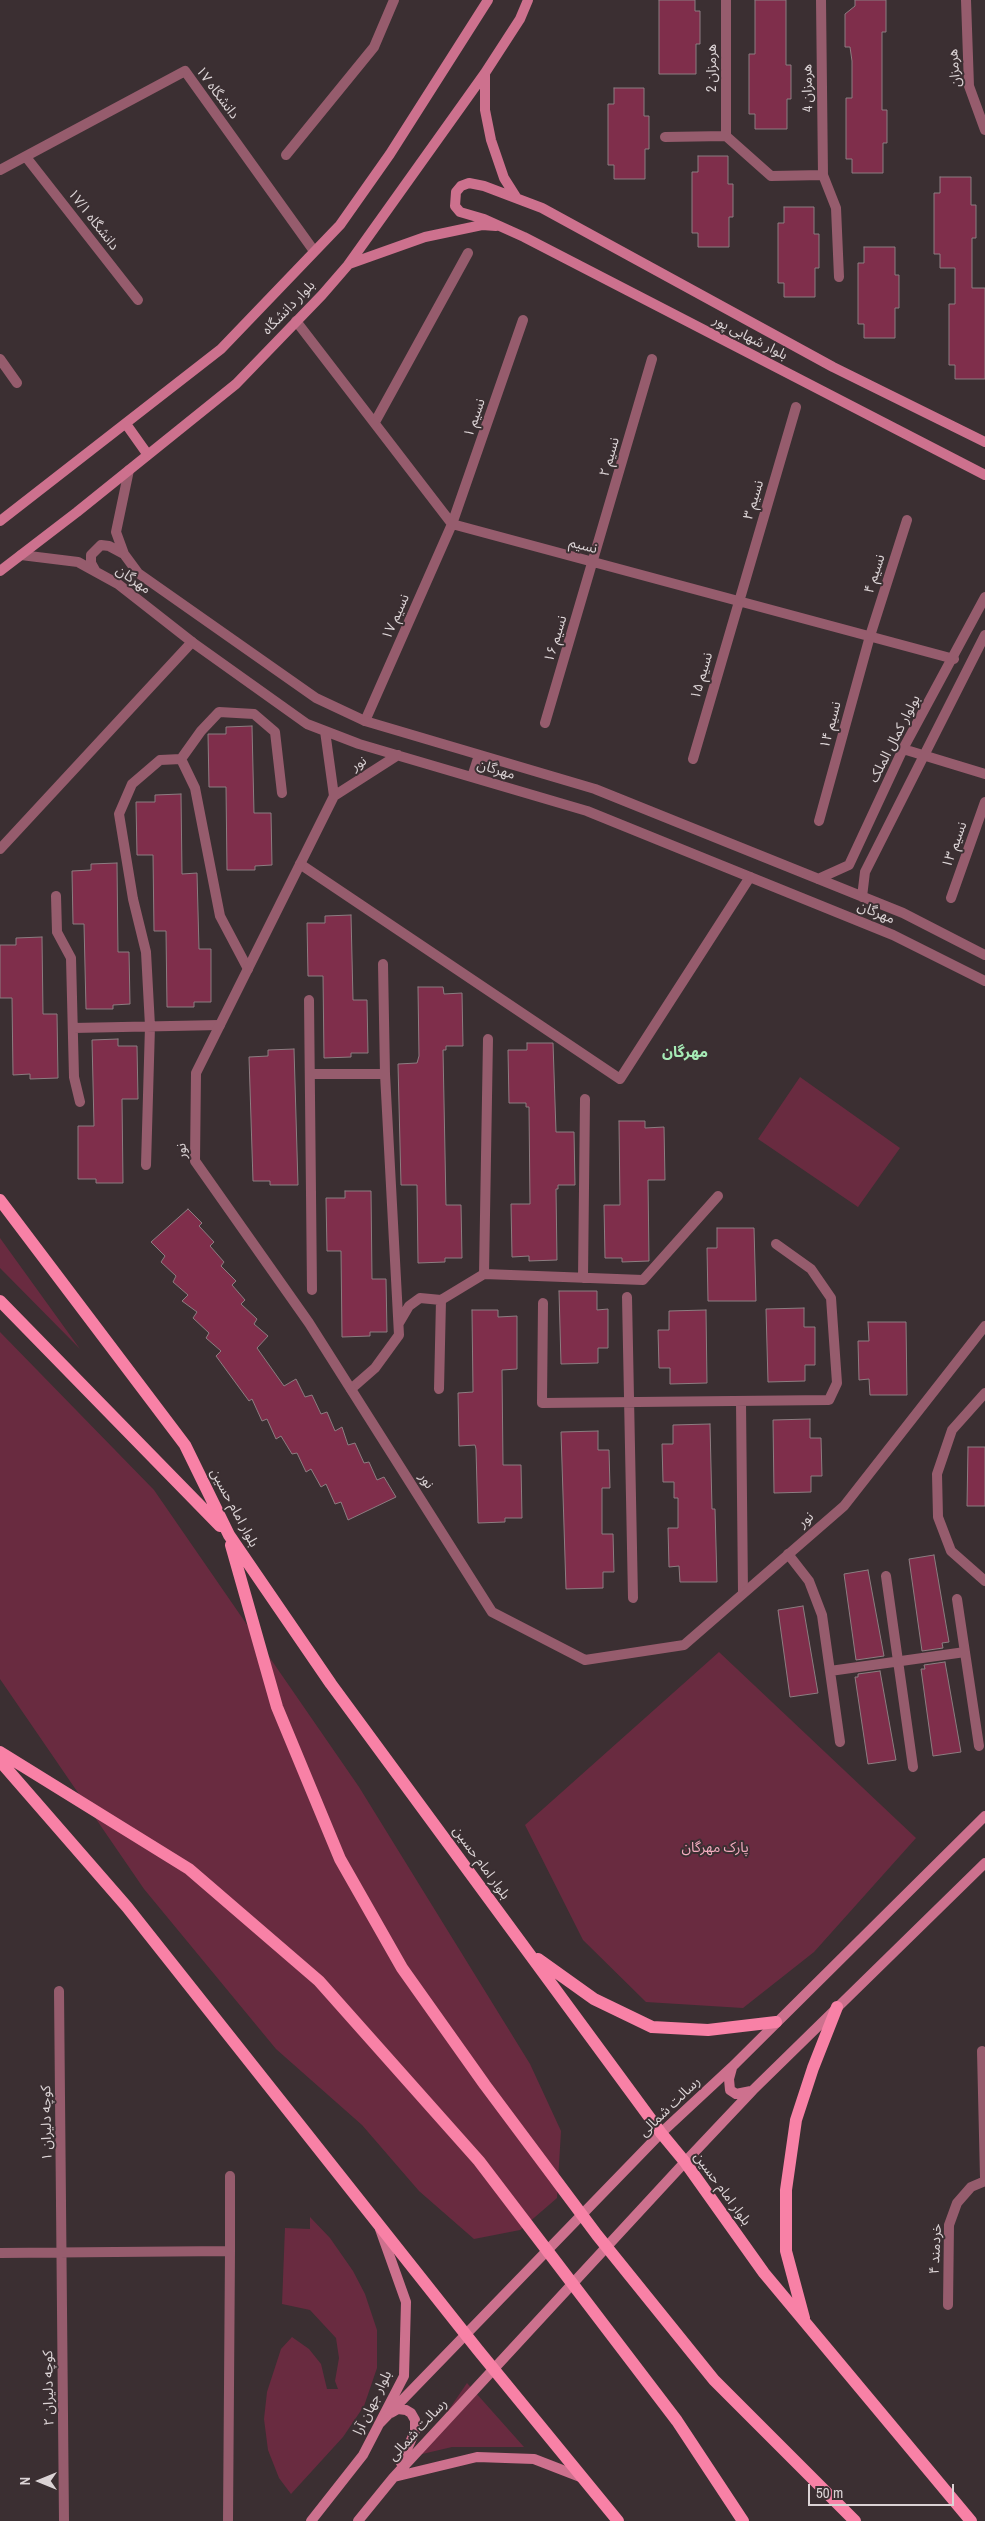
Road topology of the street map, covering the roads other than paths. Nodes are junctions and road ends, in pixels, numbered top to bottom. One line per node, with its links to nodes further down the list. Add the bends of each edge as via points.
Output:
1 (394, 0): 11 (street, via 374,46)
2 (488, 0): 17 (main road, بلوار دانشگاه, via 390,154 340,225)
3 (528, 0): 7 (main road, بلوار دانشگاه, via 520,19)
4 (726, 0): 9 (street, هرمزان 2)
5 (821, 0): 14 (street, هرمزان 4)
6 (966, 0): 8 (street, هرمزان, via 969,86)
7 (485, 72): 15 (main road, via 485,110 491,140 504,178); 19 (main road, بلوار دانشگاه)
8 (985, 130)
9 (726, 136): 10 (street); 14 (street, via 771,176)
10 (665, 137)
11 (286, 155)
12 (26, 157): 13 (street, دانشگاه ۱۷); 17 (street, دانشگاه ۱۷, via 185,71); 21 (street, دانشگاه ۱۷/۱)
13 (0, 170)
14 (823, 175): 20 (street, via 836,208)
15 (517, 197): 16 (main road, بلوار شهابی پور, via 501,190 469,184 456,192 455,206 460,212); 30 (main road, بلوار شهابی پور, via 833,367)
16 (502, 227): 19 (main road, via 482,225 425,237); 33 (main road, بلوار شهابی پور)
17 (314, 251): 29 (main road, بلوار دانشگاه, via 221,349)
18 (468, 253): 28 (street)
19 (348, 265): 23 (main road, بلوار دانشگاه)
20 (839, 277)
21 (138, 300)
22 (523, 320): 36 (street, نسیم ۱)
23 (296, 321): 28 (street); 31 (main road, بلوار دانشگاه, via 236,384)
24 (0, 359): 26 (street)
25 (652, 359): 39 (street, نسیم ۲)
26 (17, 383)
27 (796, 408): 43 (street, نسیم ۳)
28 (375, 422): 36 (street)
29 (126, 424): 31 (main road); 35 (main road, بلوار دانشگاه)
30 (985, 442)
31 (148, 455): 32 (main road, بلوار دانشگاه)
32 (130, 470): 37 (street, مهرگان, via 116,532); 38 (main road, بلوار دانشگاه)
33 (985, 475)
34 (907, 520): 44 (street, نسیم ۴)
35 (0, 521)
36 (452, 524): 39 (street, نسیم); 48 (street, نسیم ۱۷)
37 (124, 554): 41 (street, via 101,545 91,555); 48 (street, مهرگان, via 138,573 316,698)
38 (21, 555): 40 (main road, بلوار دانشگاه); 41 (street, مهرگان, via 78,562)
39 (594, 563): 43 (street, نسیم); 49 (street, نسیم ۱۶)
40 (0, 570)
41 (96, 572): 46 (street, مهرگان, via 118,584)
42 (985, 597): 47 (street, بولوار کمال الملک)
43 (738, 601): 44 (street, نسیم); 56 (street, نسیم ۱۵)
44 (870, 636): 47 (street, نسیم); 62 (street, نسیم ۱۴)
45 (985, 636): 54 (street)
46 (192, 642): 50 (street, مهرگان, via 307,724); 63 (street)
47 (954, 659): 51 (street, بولوار کمال الملک)
48 (365, 721): 53 (street, مهرگان)
49 (545, 723)
50 (325, 731): 52 (street, مهرگان); 60 (street, نور)
51 (903, 749): 54 (street); 66 (street, بولوار کمال الملک, via 849,866)
52 (398, 755): 58 (street, مهرگان); 60 (street, نور)
53 (479, 755): 58 (street); 66 (street, مهرگان, via 595,789)
54 (923, 757): 57 (street); 68 (street, via 864,872)
55 (181, 759): 59 (street, via 201,730 219,712 254,714 275,732); 72 (street, via 195,788 220,916); 76 (street, via 160,760 132,784 120,814 133,899 146,952)
56 (693, 759)
57 (985, 774)
58 (472, 777): 65 (street, مهرگان, via 587,811)
59 (282, 793)
60 (334, 796): 64 (street, نور)
61 (985, 802): 69 (street, نسیم ۱۳)
62 (819, 821)
63 (0, 849)
64 (300, 864): 65 (street, via 620,1079); 72 (street, نور)
65 (750, 877): 73 (street, مهرگان, via 893,935)
66 (818, 879): 68 (street, مهرگان)
67 (56, 896): 77 (street, via 57,932 71,958)
68 (862, 897): 70 (street, مهرگان)
69 (951, 898)
70 (985, 955)
71 (383, 964): 80 (street)
72 (248, 969): 75 (street, نور)
73 (985, 981)
74 (309, 1000): 79 (street)
75 (220, 1025): 76 (street); 96 (street, نور, via 196,1073 195,1161 309,1323)
76 (150, 1026): 77 (street); 83 (street)
77 (73, 1028): 82 (street, via 74,1077)
78 (488, 1040): 87 (street)
79 (310, 1074): 80 (street); 89 (street)
80 (385, 1074): 94 (street)
81 (585, 1099): 88 (street)
82 (80, 1102)
83 (146, 1165)
84 (718, 1196): 88 (street, via 643,1280)
85 (0, 1200): 101 (main road, بلوار امام حسین, via 185,1446)
86 (776, 1244): 100 (street, via 811,1269 831,1298 837,1383 829,1400)
87 (484, 1274): 88 (street); 91 (street)
88 (583, 1278)
89 (312, 1290)
90 (627, 1297): 99 (street)
91 (441, 1300): 94 (street, via 420,1298 409,1306); 97 (street)
92 (0, 1301): 101 (main road)
93 (543, 1303): 99 (street, via 542,1403)
94 (399, 1323): 96 (street, via 399,1334 376,1368)
95 (985, 1326): 102 (street, نور, via 844,1506)
96 (351, 1389): 105 (street, نور, via 492,1612 522,1628 585,1660 684,1645)
97 (440, 1389)
98 (985, 1392): 104 (street, via 952,1430 937,1474 938,1517 951,1551)
99 (628, 1402): 100 (street); 106 (street)
100 (741, 1402): 105 (street)
101 (229, 1535): 118 (main road, بلوار امام حسین, via 331,1684); 144 (main road, via 276,1707 340,1859 402,1968 596,2235 714,2380)
102 (788, 1554): 105 (street, نور); 110 (street, via 809,1581 822,1614)
103 (886, 1576): 109 (street)
104 (985, 1581)
105 (743, 1593)
106 (633, 1598)
107 (957, 1599): 108 (street)
108 (965, 1652): 109 (street); 112 (street)
109 (898, 1662): 110 (street); 115 (street)
110 (830, 1671): 111 (street)
111 (840, 1742)
112 (979, 1746)
113 (0, 1752): 143 (main road, via 189,1869 319,1981 479,2161 677,2421)
114 (0, 1761): 129 (main road, via 127,1907)
115 (913, 1766)
116 (985, 1816): 121 (main road, رسالت شمالی)
117 (985, 1863): 120 (main road, رسالت شمالی)
118 (528, 1952): 121 (main road, via 594,1999 652,2027 708,2030); 125 (main road, بلوار امام حسین)
119 (59, 1991): 132 (street, کوچه دلیران ۱)
120 (837, 2007): 124 (main road, رسالت شمالی); 134 (main road, via 796,2120 786,2190 786,2251)
121 (776, 2022): 123 (main road, رسالت شمالی)
122 (982, 2052): 128 (street)
123 (732, 2067): 124 (main road, via 728,2085 733,2093); 125 (main road, رسالت شمالی)
124 (753, 2090): 126 (main road, رسالت شمالی)
125 (661, 2133): 126 (main road, بلوار امام حسین); 135 (main road, رسالت شمالی)
126 (685, 2162): 134 (main road, بلوار امام حسین, via 764,2273); 136 (main road, رسالت شمالی)
127 (230, 2176): 130 (street)
128 (985, 2179): 133 (street, خردمند ۴, via 971,2187 957,2203 949,2225)
129 (377, 2222): 135 (main road, بلوار جهان آرا, via 406,2302 404,2376); 137 (main road)
130 (230, 2251): 132 (street); 139 (street)
131 (0, 2253): 132 (street)
132 (62, 2254): 138 (street, کوچه دلیران ۲)
133 (948, 2305)
134 (804, 2320): 145 (main road, بلوار امام حسین)
135 (379, 2424): 136 (main road, via 398,2409 411,2413 415,2420 411,2444); 140 (main road, بلوار جهان آرا, via 363,2456)
136 (393, 2478): 137 (main road, via 477,2457 534,2460); 141 (main road)
137 (583, 2478): 142 (main road)
138 (64, 2521)
139 (228, 2521)
140 (311, 2521)
141 (358, 2521)
142 (618, 2521)
143 (743, 2521)
144 (855, 2521)
145 (971, 2521)

